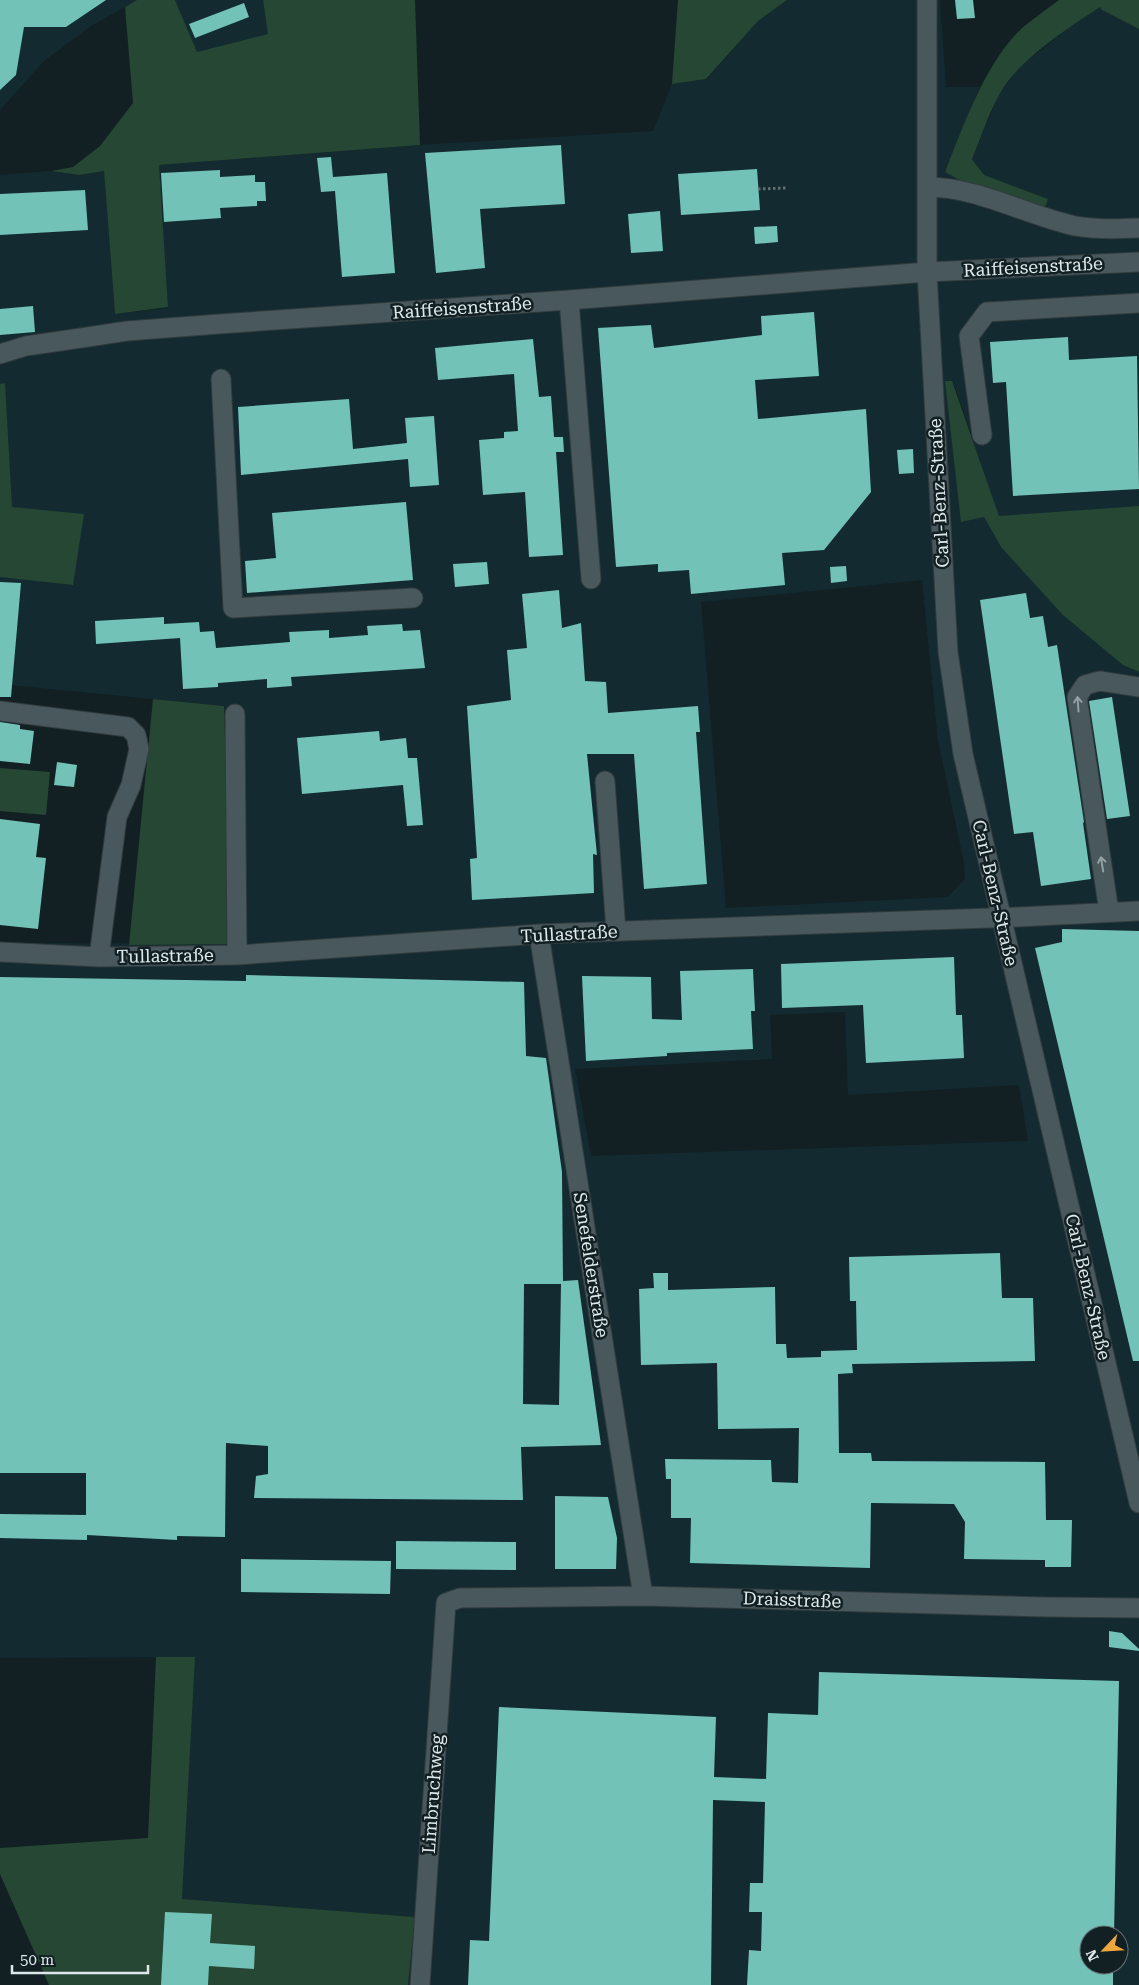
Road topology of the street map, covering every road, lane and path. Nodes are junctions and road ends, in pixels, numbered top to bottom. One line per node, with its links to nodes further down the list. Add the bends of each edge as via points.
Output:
1 (928, 0): 2 (street)
2 (927, 187): 5 (street, Raiffeisenstraße, via 953,188 1068,225); 7 (street)
3 (786, 188): 4 (path)
4 (758, 189)
5 (1139, 228)
6 (1139, 262): 7 (street, Raiffeisenstraße)
7 (927, 272): 8 (street, Raiffeisenstraße); 21 (street, Carl-Benz-Straße, via 948,652 964,754)
8 (569, 300): 10 (street, Raiffeisenstraße, via 127,331 26,346); 13 (street)
9 (1139, 303): 12 (street, via 987,312 969,336)
10 (0, 354)
11 (221, 379): 14 (street, via 233,608)
12 (982, 435)
13 (591, 579)
14 (413, 598)
15 (1139, 687): 20 (street, one-way to 15, via 1077,697 1085,685 1100,681)
16 (0, 711): 26 (street, via 128,727 136,736 139,749 131,785 117,817)
17 (235, 714): 25 (street)
18 (605, 781): 22 (street)
19 (1139, 911): 20 (street, Tullastraße)
20 (1109, 912): 21 (street, Tullastraße)
21 (1000, 918): 22 (street, Tullastraße); 27 (street, Carl-Benz-Straße)
22 (616, 931): 23 (street, Tullastraße)
23 (539, 934): 25 (street, Tullastraße); 28 (street, Senefelderstraße)
24 (0, 952): 26 (street, Tullastraße)
25 (237, 955): 26 (street, Tullastraße)
26 (99, 957)
27 (1139, 1503)
28 (643, 1596): 29 (street, Draisstraße, via 460,1598); 30 (street, Draisstraße)
29 (446, 1603): 31 (street, Limbruchweg)
30 (1139, 1608)
31 (420, 1985)

